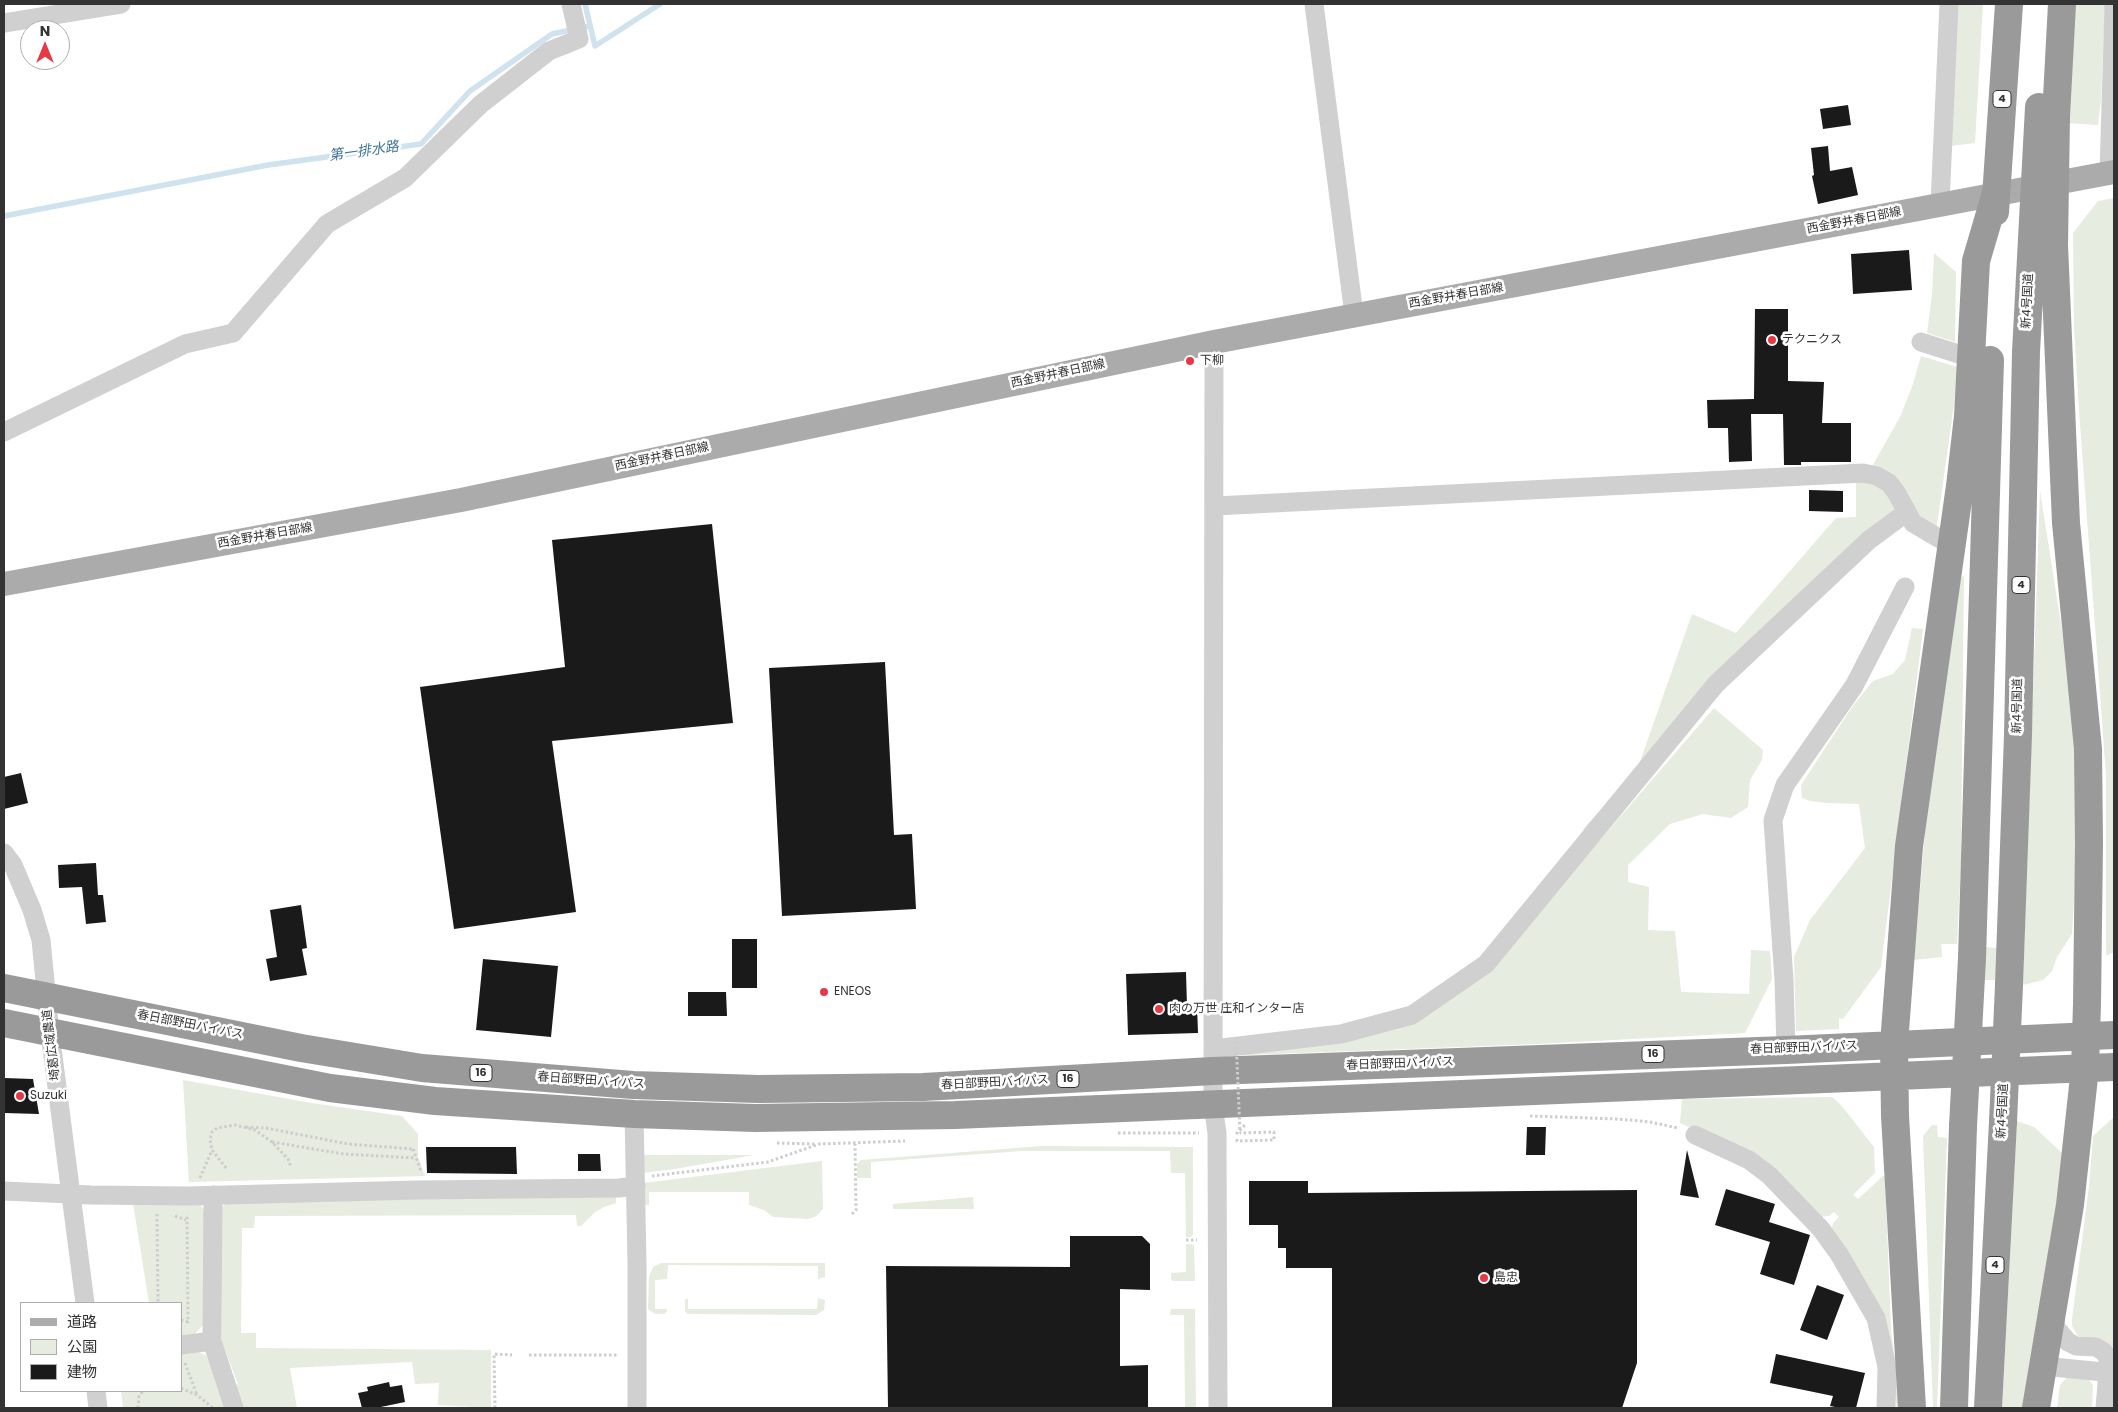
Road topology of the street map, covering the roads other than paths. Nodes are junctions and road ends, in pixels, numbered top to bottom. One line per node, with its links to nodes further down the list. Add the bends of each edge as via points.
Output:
1 (121, 4): 9 (street)
2 (571, 4): 18 (street, via 579,38 550,51 480,104 405,178 327,224 233,334 186,344)
3 (1314, 4): 14 (street)
4 (1949, 4): 13 (street)
5 (2009, 4): 12 (highway, 4)
6 (2045, 4): 11 (highway, 新4号国道 / 4)
7 (2062, 4): 11 (highway)
8 (2114, 4): 10 (street)
9 (4, 23)
10 (2112, 173): 11 (main road, 西金野井春日部線)
11 (2044, 185): 12 (main road, 西金野井春日部線); 30 (highway, via 2054,246 2066,523 2088,749 2090,844); 58 (highway, 新4号国道 / 4, bridge, via 2026,352 2018,745)
12 (1996, 193): 13 (main road, 西金野井春日部線); 17 (highway, 4, via 1976,261); 57 (highway, 4, bridge)
13 (1940, 204): 14 (main road, 西金野井春日部線)
14 (1354, 315): 15 (main road, 西金野井春日部線)
15 (1214, 342): 19 (street); 22 (main road, 西金野井春日部線, via 461,500)
16 (1921, 342): 17 (street)
17 (1971, 358): 21 (highway, 4, via 1967,426)
18 (4, 432)
19 (1215, 506): 20 (street, via 1863,473 1889,483); 33 (street)
20 (1907, 512): 21 (street, via 1912,523); 33 (street, via 1870,540 1716,684 1486,964 1412,1014 1341,1034)
21 (1952, 546): 31 (highway, 4, via 1910,846)
22 (4, 584)
23 (1905, 587): 32 (street, via 1854,686 1785,784 1773,820)
24 (4, 853): 26 (street, 埼葛広域農道, via 13,865 41,940)
25 (4, 988): 26 (highway, 春日部野田バイパス / 16)
26 (46, 996): 28 (street, 埼葛広域農道); 33 (highway, 春日部野田バイパス / 16, via 301,1048 422,1068 633,1084 758,1089 923,1087)
27 (4, 1023): 28 (highway)
28 (50, 1032): 38 (highway, via 330,1088 435,1101); 42 (street, 埼葛広域農道)
29 (2114, 1035): 30 (highway, 春日部野田バイパス / 16)
30 (2086, 1036): 31 (highway, 春日部野田バイパス / 16); 35 (highway)
31 (1894, 1044): 32 (highway, 春日部野田バイパス / 16); 36 (highway)
32 (1786, 1050): 33 (highway, 春日部野田バイパス / 16)
33 (1213, 1060): 37 (street)
34 (2114, 1067): 35 (highway)
35 (2085, 1068): 36 (highway); 45 (highway, via 2070,1205)
36 (1894, 1076): 37 (highway); 56 (highway)
37 (1213, 1105): 38 (highway, via 954,1116 755,1118); 54 (street, via 1217,1134)
38 (634, 1114): 40 (street)
39 (1695, 1135): 55 (street, via 1749,1160 1769,1175 1821,1229 1839,1254 1876,1318 1887,1367)
40 (636, 1182): 43 (street, via 619,1188); 53 (street)
41 (4, 1191): 42 (street)
42 (71, 1194): 43 (street); 44 (street, 埼葛広域農道)
43 (213, 1195): 46 (street)
44 (85, 1302)
45 (2054, 1310): 48 (highway); 49 (street, via 2056,1328 2062,1337 2076,1346 2096,1347 2104,1352 2110,1360)
46 (212, 1341): 47 (street); 52 (street)
47 (182, 1345)
48 (2043, 1366): 49 (street); 59 (highway)
49 (2112, 1373): 60 (street)
50 (96, 1392): 51 (street)
51 (98, 1408)
52 (234, 1408)
53 (637, 1408)
54 (1218, 1408)
55 (1886, 1408)
56 (1912, 1408)
57 (1954, 1408)
58 (1988, 1408)
59 (2036, 1408)
60 (2105, 1408)

